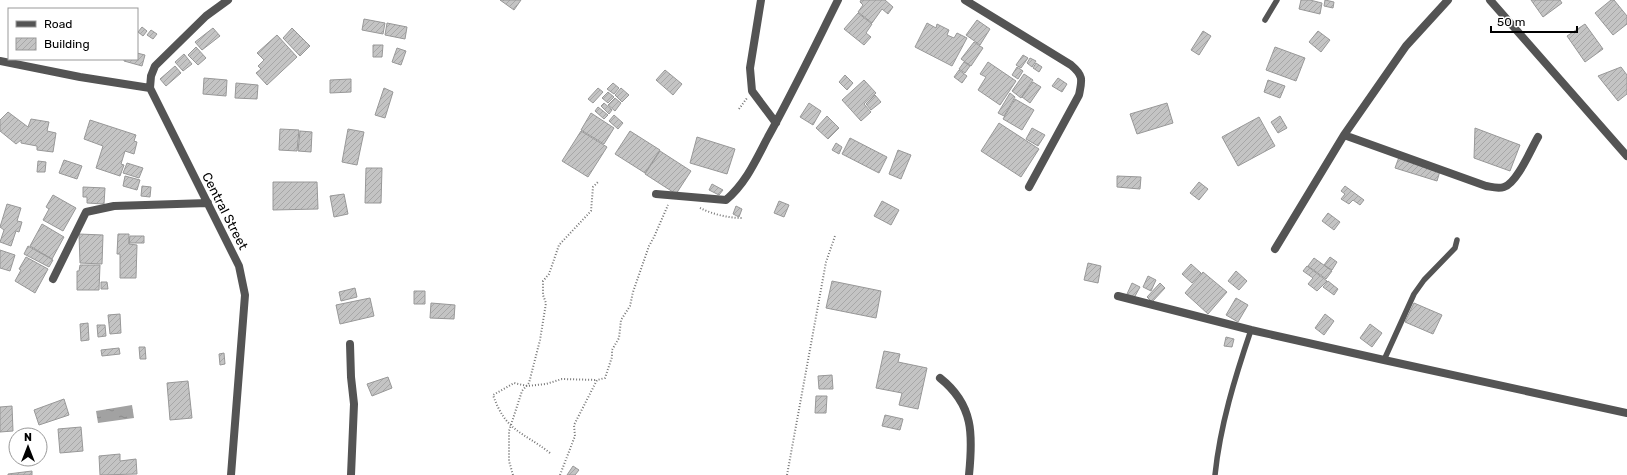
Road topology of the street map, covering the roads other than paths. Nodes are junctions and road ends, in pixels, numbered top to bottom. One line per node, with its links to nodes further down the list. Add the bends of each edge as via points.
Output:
1 (228, 0): 10 (street, via 206,16 155,66)
2 (760, 0): 11 (street, via 750,68 752,91)
3 (838, 0): 11 (street)
4 (965, 0): 15 (street, via 1079,72 1082,81 1079,95)
5 (1277, 0): 8 (lane)
6 (1448, 0): 12 (street, via 1406,46)
7 (1490, 0): 14 (street)
8 (1265, 20)
9 (0, 61): 10 (street)
10 (150, 88): 17 (street, Central Street)
11 (776, 123): 16 (street, via 747,177 737,191 726,200)
12 (1344, 135): 13 (street, via 1486,186 1498,188 1513,182); 19 (street)
13 (1538, 137)
14 (1627, 156)
15 (1029, 187)
16 (656, 194)
17 (208, 202): 20 (street, via 114,206 86,212); 27 (street, Central Street, via 239,266 246,295)
18 (1458, 240): 24 (lane, via 1455,248 1414,294)
19 (1275, 249)
20 (54, 279)
21 (1118, 296): 22 (street)
22 (1251, 330): 24 (street); 30 (lane, via 1230,396)
23 (350, 344): 28 (street, via 354,404)
24 (1384, 360): 26 (street)
25 (940, 378): 29 (street, via 954,390 967,412 971,432)
26 (1627, 413)
27 (231, 475)
28 (351, 475)
29 (969, 475)
30 (1215, 475)

